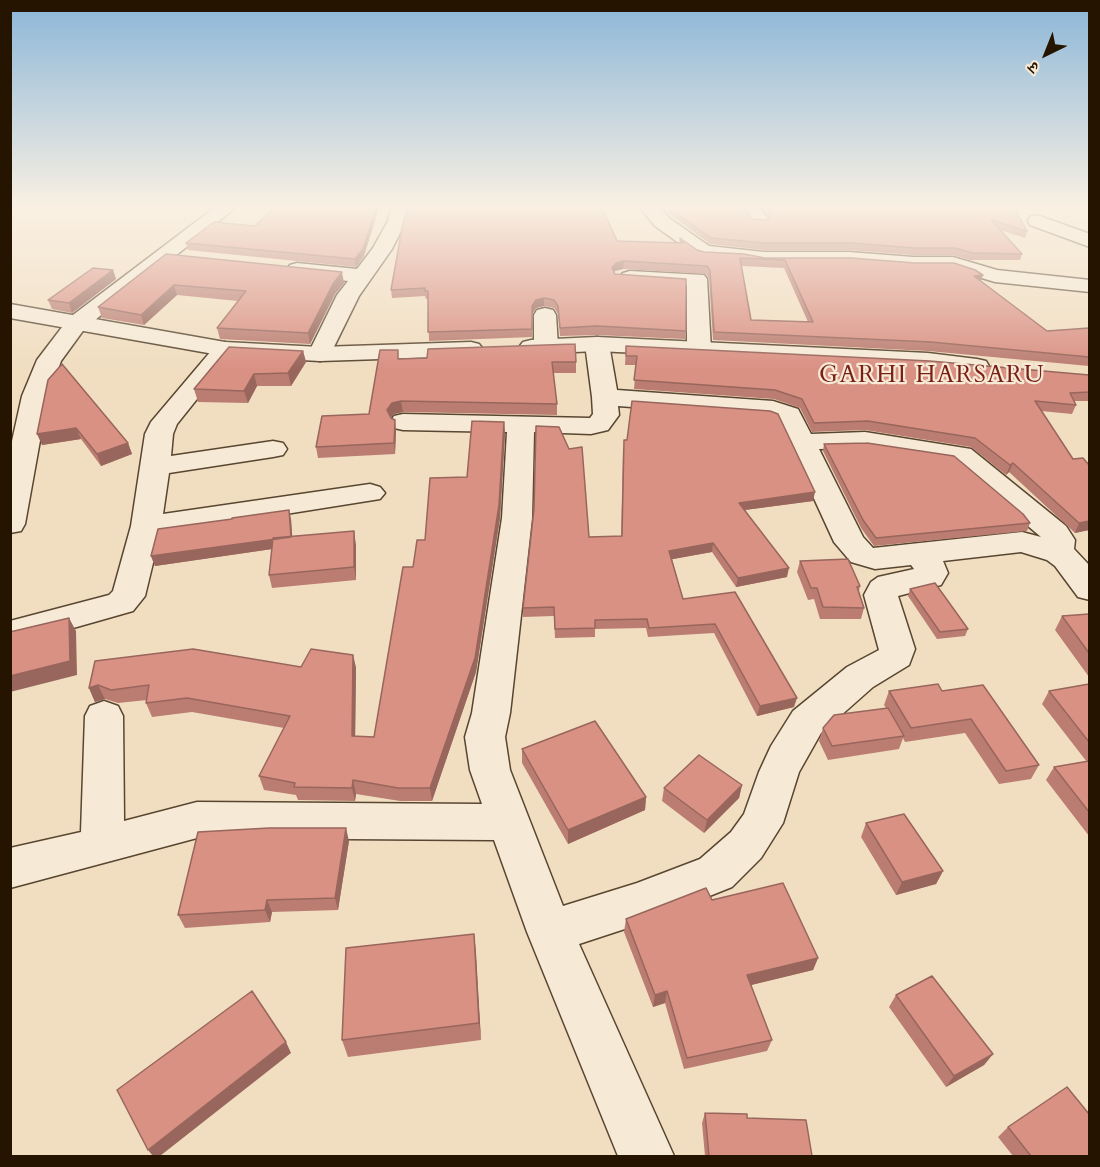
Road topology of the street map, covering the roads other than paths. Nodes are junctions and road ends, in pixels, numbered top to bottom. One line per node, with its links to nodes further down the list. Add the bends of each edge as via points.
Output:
1 (160, 259): 12 (street)
2 (375, 259): 6 (street)
3 (702, 259): 8 (street)
4 (868, 259): 9 (street, via 952,263 995,276)
5 (282, 268): 6 (street)
6 (364, 276): 17 (street, via 348,295)
7 (623, 277): 8 (street)
8 (696, 279): 16 (street)
9 (1089, 286)
10 (10, 311): 12 (street)
11 (545, 315): 14 (street)
12 (77, 323): 15 (street); 26 (street, via 50,360 35,396)
13 (597, 344): 14 (street); 16 (street); 19 (street)
14 (546, 346): 17 (street)
15 (225, 349): 17 (street); 24 (street, via 164,422)
16 (699, 349): 18 (street, via 928,360)
17 (320, 354)
18 (998, 368)
19 (604, 397): 21 (street, via 606,415 599,424); 22 (street, via 772,410 792,419)
20 (403, 422): 21 (street)
21 (521, 424): 33 (street, via 517,518 485,737 490,770)
22 (801, 443): 28 (street, via 865,440 961,455 1054,533 1059,540); 29 (street, via 856,550 875,559)
23 (273, 449): 24 (street)
24 (156, 467): 27 (street)
25 (370, 493): 27 (street)
26 (10, 524)
27 (146, 526): 31 (street, via 131,589 121,603)
28 (1058, 553): 29 (street, via 1022,542); 30 (street)
29 (919, 554): 36 (street, via 930,567 929,577 890,585 880,595 896,656 860,677 807,722 779,772 762,823 746,845 716,873)
30 (1089, 589)
31 (10, 634)
32 (104, 716): 34 (street)
33 (510, 822): 34 (street, via 197,820); 36 (street)
34 (102, 846): 35 (street)
35 (10, 868)
36 (550, 932): 37 (street)
37 (646, 1156)

